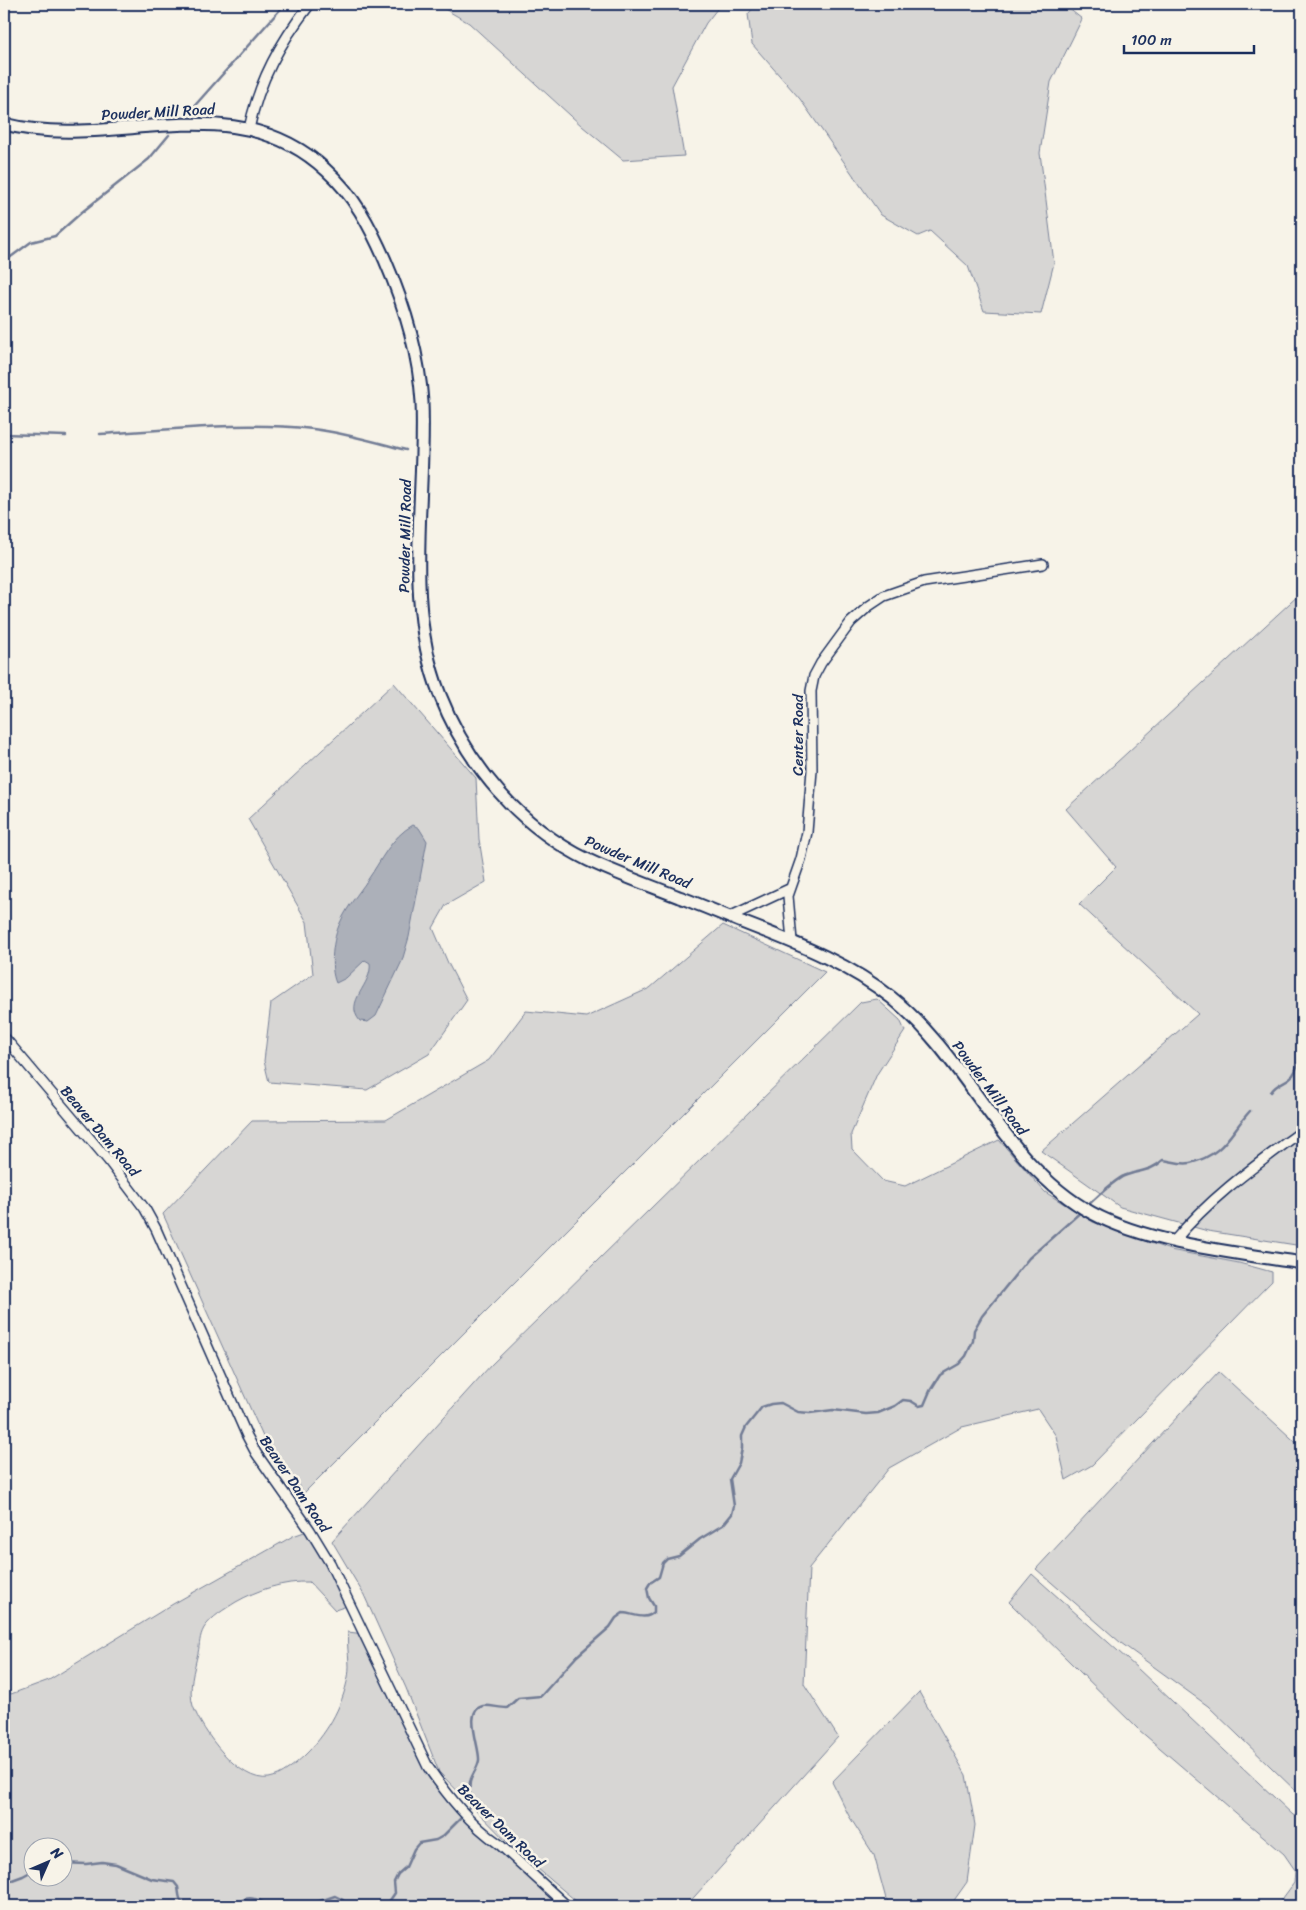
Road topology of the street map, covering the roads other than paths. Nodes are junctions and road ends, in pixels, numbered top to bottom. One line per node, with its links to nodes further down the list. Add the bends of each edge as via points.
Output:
1 (310, 4): 3 (street, via 274,56 253,109)
2 (4, 124): 3 (main road, Powder Mill Road, via 51,131 202,123)
3 (249, 129): 6 (main road, Powder Mill Road, via 299,149 324,167 341,185 368,224 400,299 413,344 422,401 418,586 422,630 434,678 456,732 497,790 550,838 614,872)
4 (1043, 564): 5 (street, Center Road, via 924,582 902,589 869,606 836,641 814,676 811,691 812,770 808,826 801,859)
5 (789, 890): 6 (street); 7 (street, Center Road)
6 (729, 917): 7 (main road, Powder Mill Road)
7 (792, 941): 10 (main road, Powder Mill Road, via 862,978 913,1016 968,1081 1026,1160 1061,1192 1091,1212 1128,1228)
8 (4, 1037): 12 (street, Beaver Dam Road, via 145,1209 256,1452 323,1551 428,1767 460,1809)
9 (1302, 1131): 10 (street, via 1215,1197)
10 (1175, 1240): 11 (main road, Powder Mill Road)
11 (1302, 1263)
12 (567, 1906)

